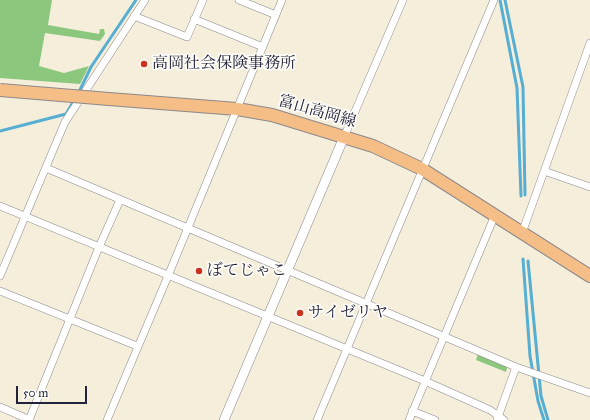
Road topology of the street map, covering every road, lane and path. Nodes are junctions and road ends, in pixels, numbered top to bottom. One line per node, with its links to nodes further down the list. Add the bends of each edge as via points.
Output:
1 (145, 0): 8 (street)
2 (202, 0): 9 (street)
3 (239, 0): 7 (street)
4 (282, 0): 7 (street)
5 (403, 0): 14 (street)
6 (494, 0): 16 (street)
7 (276, 15): 11 (street)
8 (134, 16): 9 (street, via 187,37); 15 (street, via 65,122)
9 (194, 19): 11 (street)
10 (590, 43): 17 (street)
11 (262, 47): 13 (street)
12 (0, 90): 13 (main road, 富山高岡線, bridge)
13 (237, 109): 14 (main road, 富山高岡線, via 272,115); 23 (street)
14 (344, 137): 16 (main road, 富山高岡線, via 373,146); 26 (street)
15 (46, 168): 19 (street); 22 (street)
16 (422, 169): 21 (main road, 富山高岡線); 31 (street)
17 (544, 171): 18 (street); 24 (street)
18 (590, 188)
19 (120, 200): 23 (street); 25 (street)
20 (0, 206): 22 (street)
21 (495, 215): 24 (main road, 富山高岡線); 34 (street)
22 (25, 218): 25 (street); 27 (street)
23 (188, 229): 26 (street); 28 (street)
24 (522, 233): 29 (main road, 富山高岡線)
25 (99, 247): 28 (street); 33 (street)
26 (287, 270): 31 (street); 32 (street)
27 (0, 276)
28 (168, 276): 32 (street); 35 (street)
29 (590, 276)
30 (0, 291): 33 (street)
31 (366, 304): 34 (street); 36 (street)
32 (267, 317): 36 (street); 45 (street)
33 (69, 320): 35 (street); 43 (street)
34 (444, 336): 37 (street); 38 (street)
35 (137, 346): 44 (street)
36 (347, 350): 38 (street); 46 (street)
37 (516, 367): 39 (street); 42 (street)
38 (425, 382): 41 (street); 42 (street, via 490,410)
39 (590, 393)
40 (0, 408): 43 (street)
41 (412, 411): 47 (street); 48 (street)
42 (500, 418)
43 (29, 420)
44 (107, 420)
45 (224, 420)
46 (317, 420)
47 (409, 420)
48 (435, 420)

